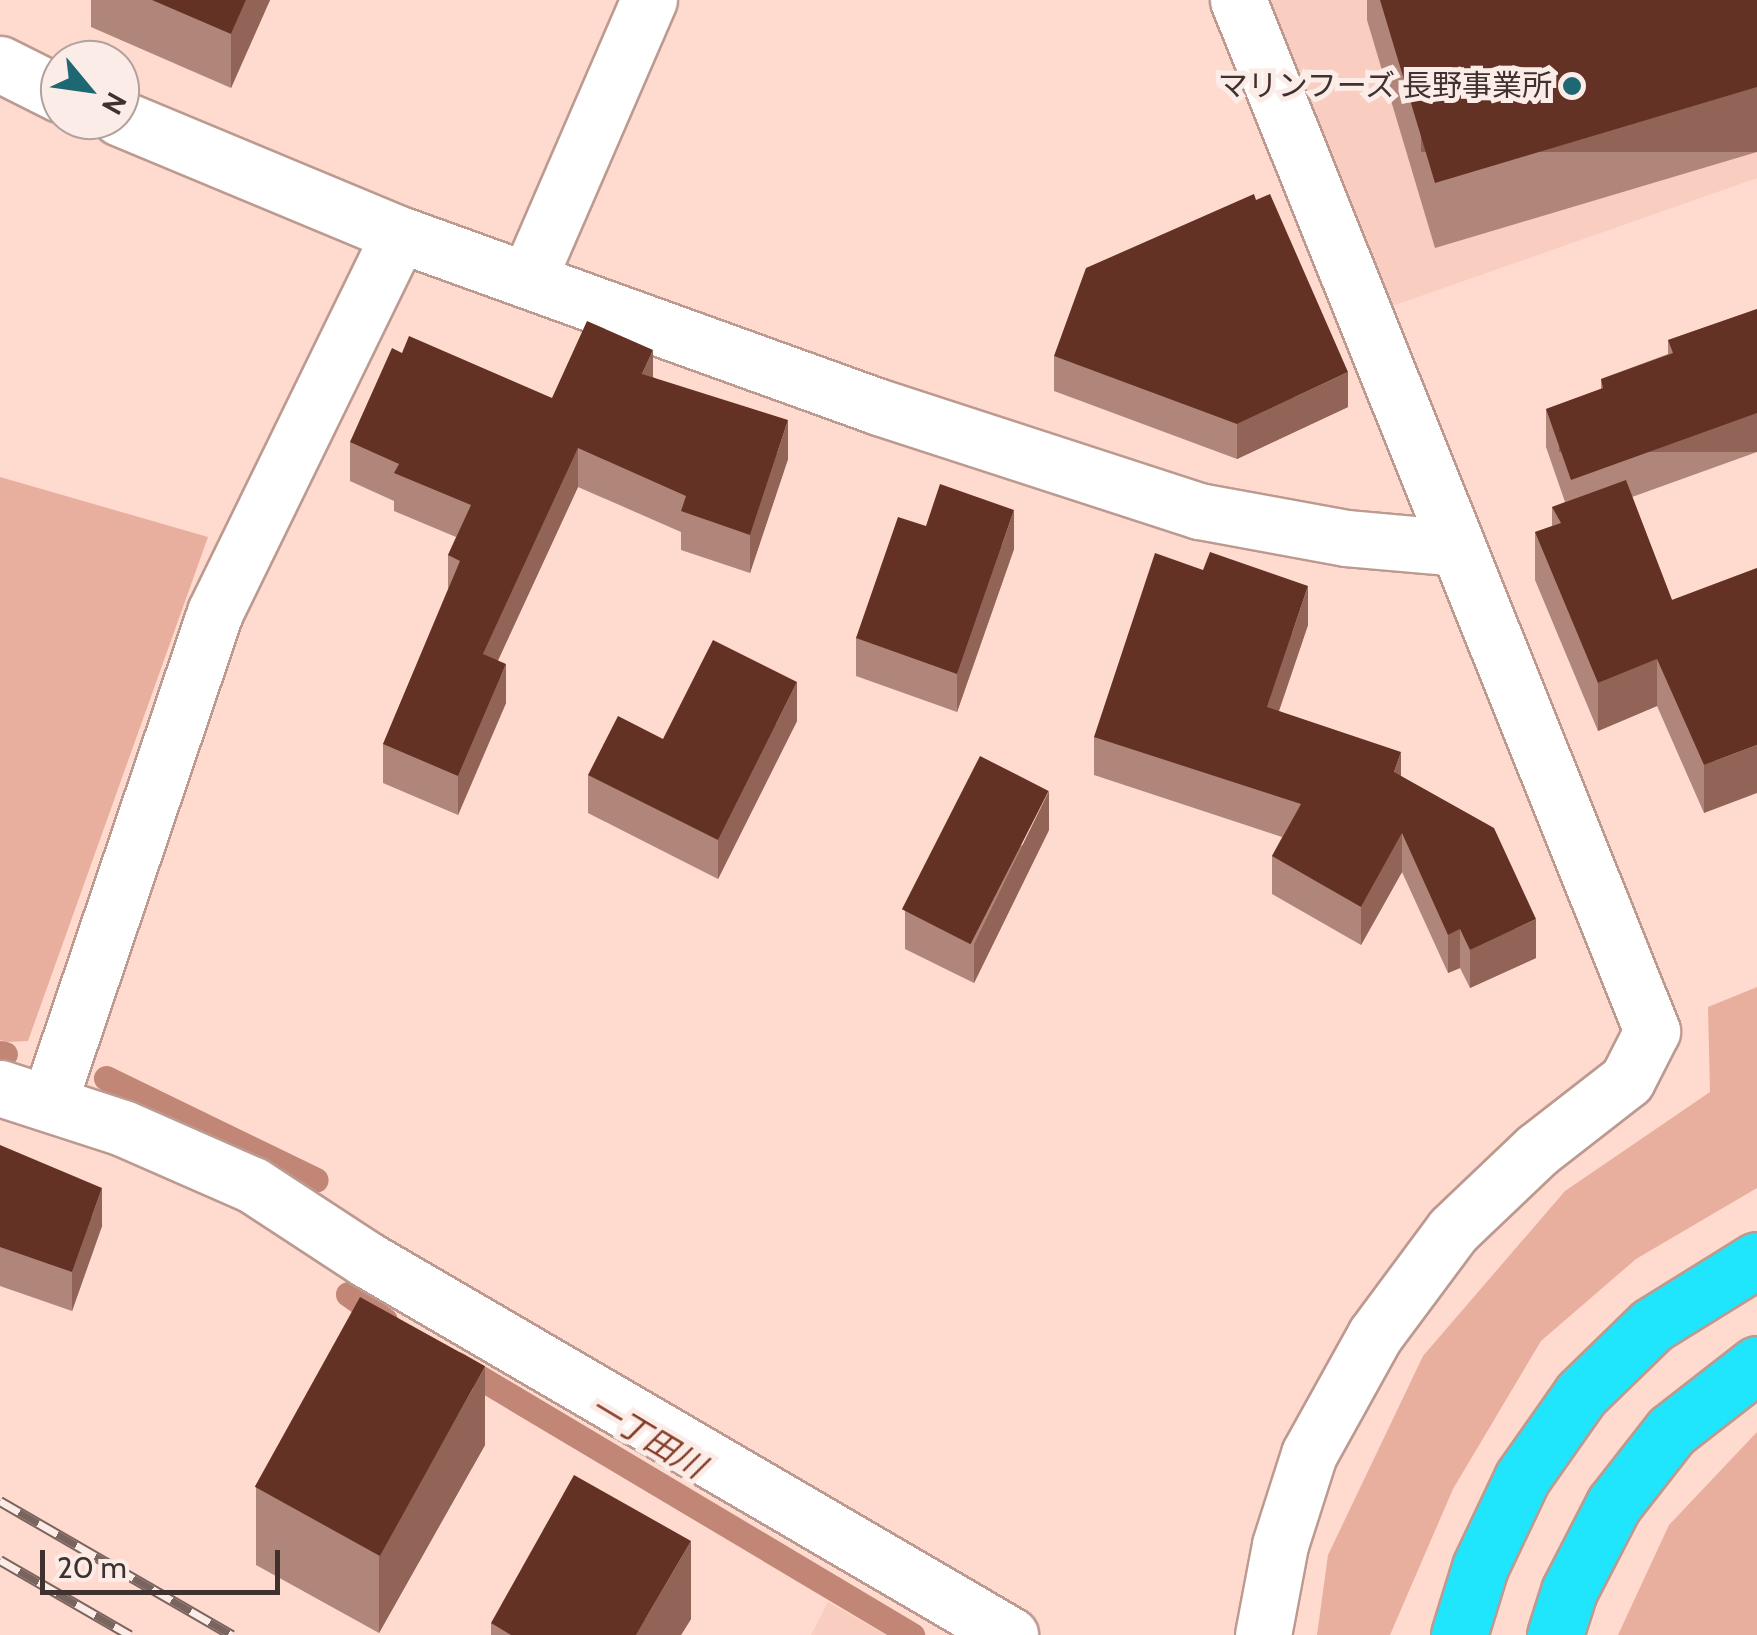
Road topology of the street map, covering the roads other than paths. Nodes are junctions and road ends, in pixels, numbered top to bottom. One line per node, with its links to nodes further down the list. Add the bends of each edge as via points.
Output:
1 (649, 0): 7 (street)
2 (1238, 0): 8 (street)
3 (0, 64): 4 (street)
4 (40, 84)
5 (140, 126): 6 (street)
6 (399, 234): 7 (street); 9 (street, via 215,612)
7 (529, 277): 8 (street, via 879,407 1200,511 1346,538)
8 (1458, 548): 13 (street, via 1652,1031 1626,1080 1538,1150 1454,1230 1375,1336 1310,1454 1280,1545)
9 (24, 1095): 12 (street, via 253,1184 366,1259)
10 (1757, 1260): 14 (highway, via 1652,1325 1580,1394 1522,1478 1480,1567)
11 (1757, 1364): 15 (highway, via 1672,1431 1614,1504 1569,1590)
12 (1010, 1635)
13 (1263, 1635)
14 (1460, 1635)
15 (1555, 1635)

